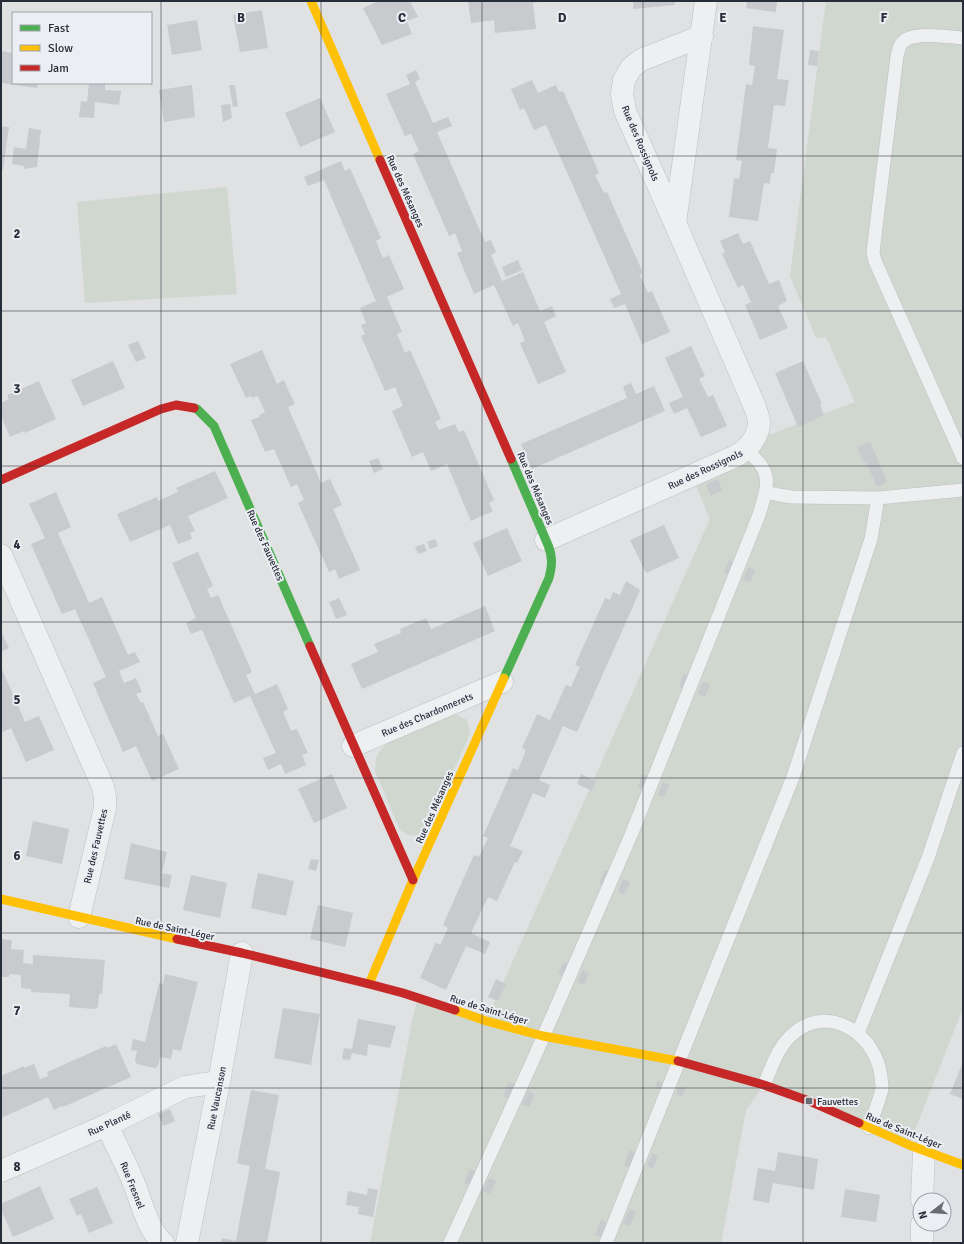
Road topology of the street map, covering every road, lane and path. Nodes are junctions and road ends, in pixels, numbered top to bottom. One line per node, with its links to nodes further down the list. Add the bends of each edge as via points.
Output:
1 (311, 1): 12 (street, Rue des Mésanges)
2 (706, 1): 3 (street)
3 (702, 36): 5 (street); 5 (street, Rue des Rossignols, via 641,60 631,68 624,80 622,94 625,111)
4 (963, 38): 7 (lane, via 921,35 902,44 897,56 873,252)
5 (675, 223): 6 (street, Rue des Rossignols, via 755,407 759,423 757,433)
6 (746, 450): 10 (lane, via 758,460 764,470 767,480); 12 (street, Rue des Rossignols)
7 (963, 458)
8 (1, 480): 15 (street, Rue des Fauvettes, via 161,409 176,405 197,409 214,426)
9 (963, 490): 11 (lane)
10 (766, 492): 11 (lane, via 792,497); 23 (lane, via 631,835)
11 (878, 498): 24 (lane, via 871,539 793,777)
12 (546, 540): 14 (street, Rue des Mésanges, via 553,564 549,578)
13 (1, 555): 19 (street, Rue des Fauvettes, via 100,780 105,797 105,808)
14 (502, 682): 15 (street, Rue des Chardonnerets); 17 (street, Rue des Mésanges)
15 (353, 746): 17 (street, Rue des Fauvettes)
16 (963, 753): 22 (lane, via 928,858)
17 (413, 880): 21 (street, Rue des Mésanges)
18 (1, 899): 19 (street, Rue de Saint-Léger)
19 (79, 917): 20 (street, Rue de Saint-Léger)
20 (242, 954): 21 (street, Rue de Saint-Léger); 25 (street, Rue Vaucanson)
21 (369, 984): 23 (street, Rue de Saint-Léger)
22 (858, 1033): 26 (lane, via 846,1025 830,1021 803,1027 780,1048); 28 (lane, via 866,1041 880,1067 882,1088)
23 (543, 1036): 24 (street, Rue de Saint-Léger); 36 (lane)
24 (679, 1061): 26 (street, Rue de Saint-Léger); 37 (lane)
25 (219, 1082): 27 (street, Rue Planté, via 185,1087); 35 (street, Rue Vaucanson)
26 (764, 1085): 28 (street, Rue de Saint-Léger, via 809,1101)
27 (107, 1124): 31 (street, Rue Planté); 34 (street, Rue Fresnel, via 133,1181 146,1218)
28 (869, 1128): 29 (street, Rue de Saint-Léger)
29 (924, 1151): 30 (street, Rue de Saint-Léger); 32 (street)
30 (963, 1165)
31 (1, 1171)
32 (922, 1192)
33 (922, 1232): 38 (street)
34 (163, 1243)
35 (187, 1243)
36 (450, 1243)
37 (606, 1243)
38 (922, 1243)

